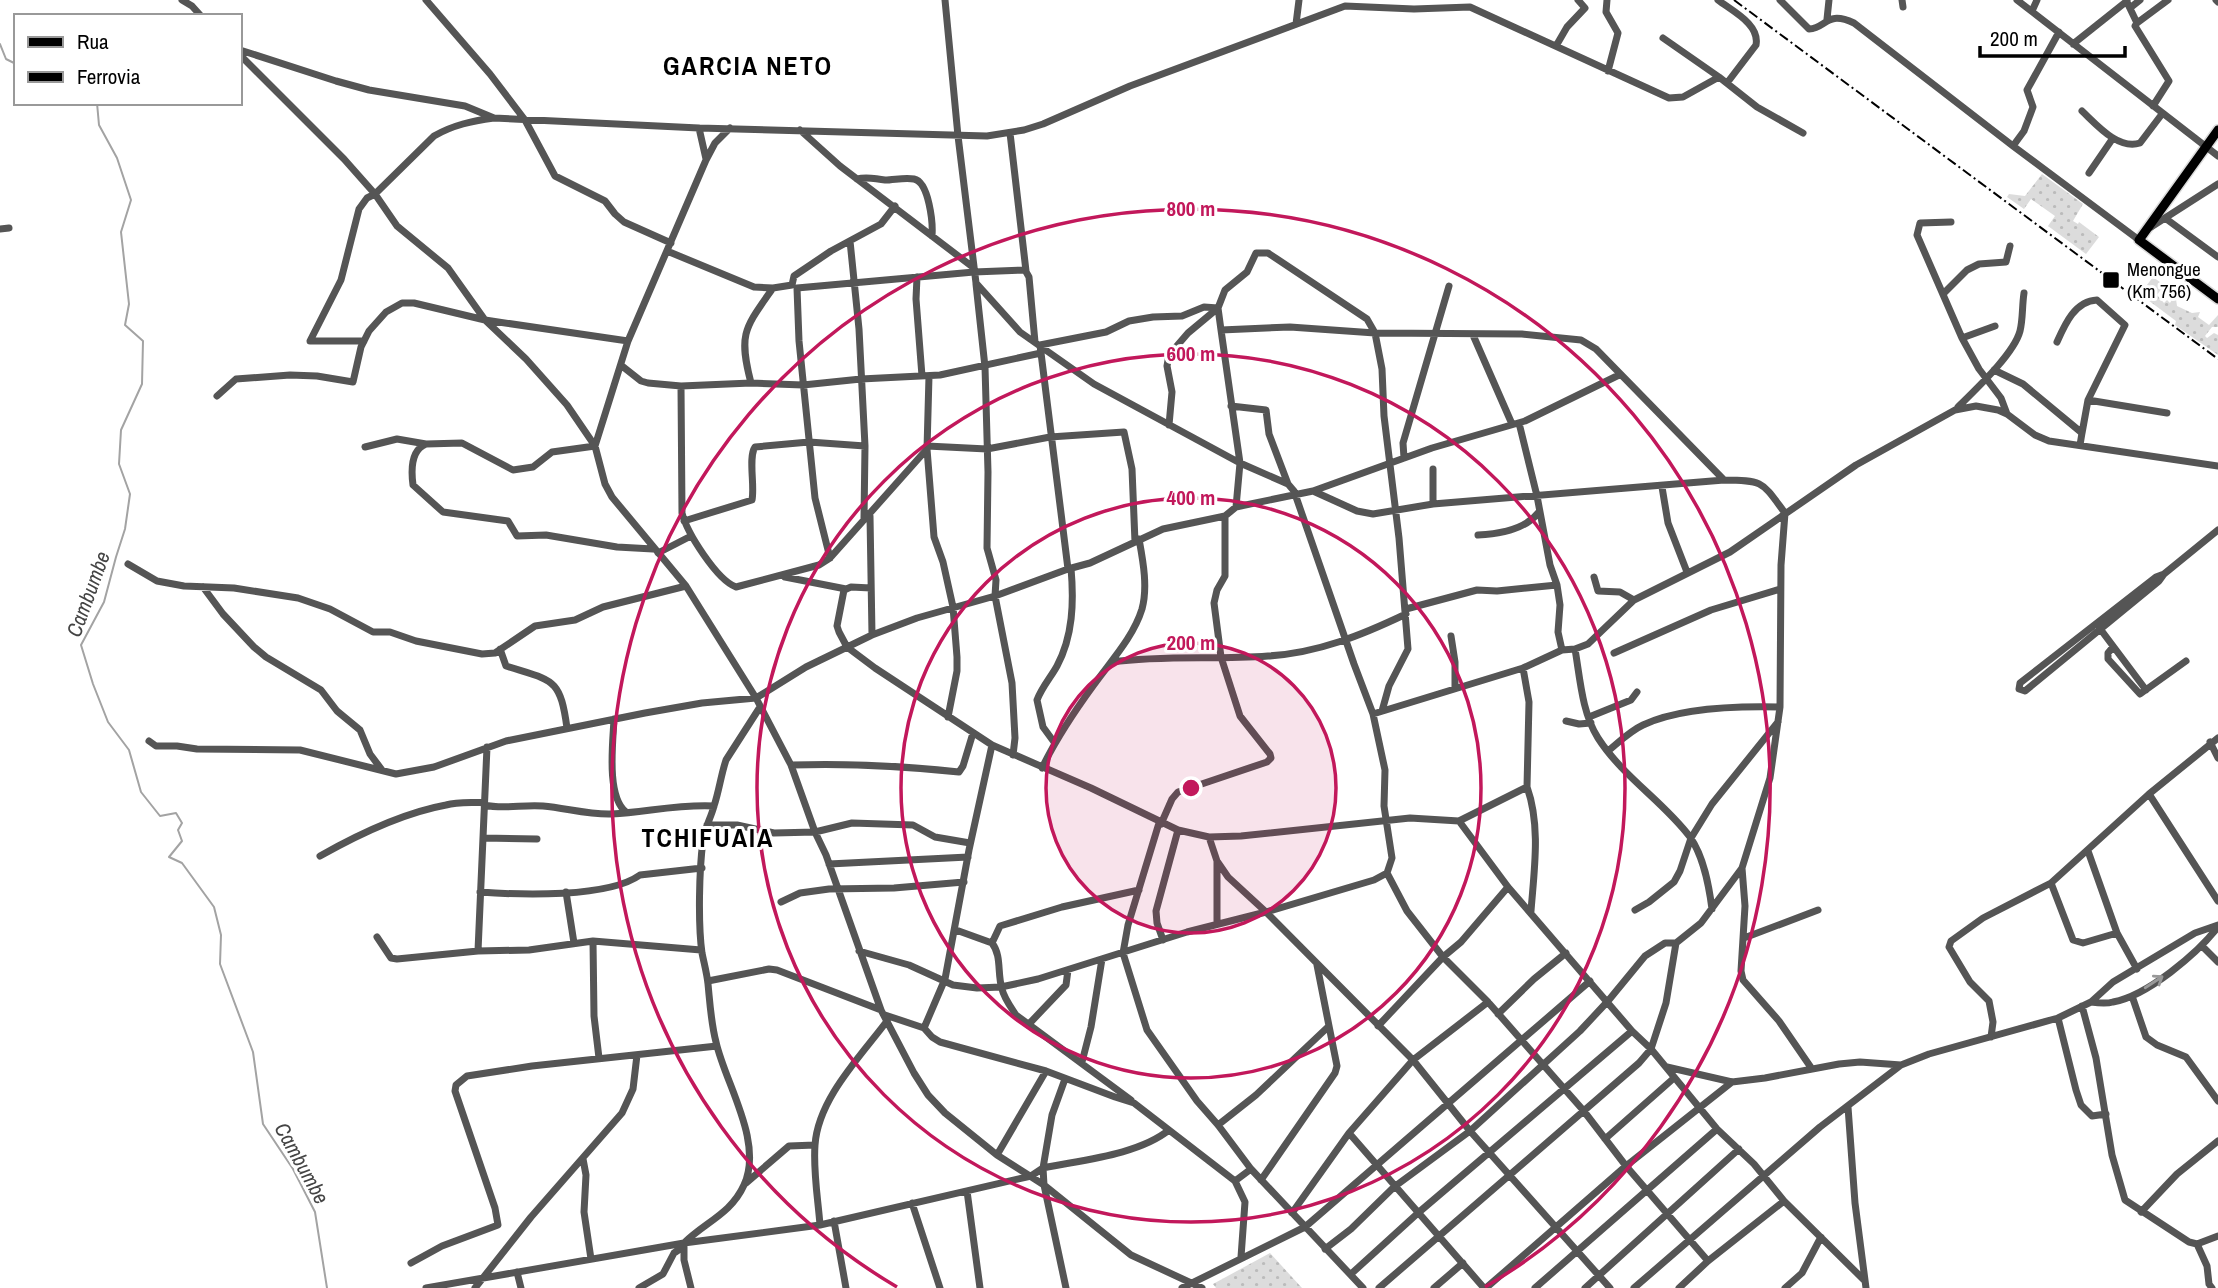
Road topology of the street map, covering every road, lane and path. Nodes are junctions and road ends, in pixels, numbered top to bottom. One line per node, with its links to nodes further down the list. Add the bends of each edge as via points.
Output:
1 (182, 0): 14 (street)
2 (426, 0): 35 (street)
3 (945, 0): 42 (street)
4 (1299, 0): 21 (street)
5 (1578, 0): 25 (street, via 1585,8)
6 (1607, 0): 28 (street, via 1606,12 1618,33)
7 (1718, 0): 30 (street, via 1752,27 1757,38)
8 (1780, 0): 19 (street, via 1809,29)
9 (1829, 0): 19 (street)
10 (2017, 0): 18 (street)
11 (2037, 0): 18 (street)
12 (2140, 0): 16 (street)
13 (2168, 0): 20 (street)
14 (192, 3)
15 (1347, 3): 17 (street, via 1414,9); 21 (street)
16 (2128, 3): 20 (street); 24 (street)
17 (1471, 4): 25 (street)
18 (2032, 10): 22 (street)
19 (1827, 19): 44 (street, via 1854,23)
20 (2137, 23): 31 (street, via 2169,81)
21 (1296, 24): 40 (street)
22 (2059, 32): 24 (street); 44 (street, via 2027,90 2033,107)
23 (1663, 38): 29 (street)
24 (2073, 44): 31 (street)
25 (1556, 46): 28 (street)
26 (242, 54): 34 (street, via 336,82 465,106)
27 (242, 55): 51 (street)
28 (1608, 71): 29 (street, via 1673,99)
29 (1719, 77): 30 (street)
30 (1727, 83): 41 (street, via 1757,107)
31 (2153, 106): 33 (street)
32 (2082, 111): 43 (street)
33 (2162, 114): 43 (street, via 2137,145); 45 (street)
34 (495, 118): 35 (street); 51 (street, via 445,129)
35 (525, 120): 36 (street); 60 (street, via 560,181 605,201 624,222)
36 (699, 128): 37 (street); 47 (street)
37 (731, 128): 38 (street); 47 (street)
38 (799, 130): 42 (street); 49 (street)
39 (2218, 130): 45 (main road)
40 (1010, 133): 42 (street); 63 (street)
41 (1803, 133)
42 (958, 136): 62 (street)
43 (2113, 138): 48 (street)
44 (2013, 146): 57 (street)
45 (2206, 147): 46 (street); 55 (main road)
46 (2218, 156)
47 (706, 160): 60 (street)
48 (2088, 173)
49 (857, 179): 52 (street); 56 (street, via 869,176 919,182 933,222)
50 (2218, 184): 53 (street)
51 (375, 194): 74 (street, via 397,226 448,268); 81 (street, via 359,209 341,280 310,341)
52 (895, 206): 56 (street); 58 (street, via 881,224)
53 (2165, 218): 55 (street); 61 (street)
54 (1951, 222): 70 (street, via 1920,223 1917,232)
55 (2147, 229): 57 (main road)
56 (932, 236): 62 (street)
57 (2139, 240): 72 (main road)
58 (850, 241): 65 (street); 68 (street, via 794,276)
59 (2010, 246): 70 (street, via 2006,262 1967,270)
60 (669, 247): 69 (street, via 754,287); 82 (street)
61 (2218, 257)
62 (974, 270): 63 (street); 64 (street); 66 (street)
63 (1026, 271): 84 (street)
64 (917, 277): 65 (street); 89 (street)
65 (854, 283): 68 (street); 90 (street)
66 (976, 283): 84 (street, via 1006,319); 86 (street)
67 (1449, 286): 78 (street)
68 (795, 287): 69 (street); 93 (street)
69 (774, 288): 92 (street, via 746,333 744,355)
70 (1944, 293): 80 (street)
71 (2024, 293): 87 (street, via 2019,334)
72 (2218, 299)
73 (1218, 307): 76 (street); 77 (street, via 1225,290 1247,272 1256,253 1264,251 1367,319); 84 (street, via 1129,321 1106,332); 102 (street, via 1169,355)
74 (485, 320): 81 (street, via 402,303 379,318); 82 (street); 108 (street, via 555,390)
75 (1995, 326): 80 (street)
76 (1221, 330): 77 (street, via 1290,327); 97 (street)
77 (1375, 333): 78 (street); 114 (street)
78 (1436, 335): 79 (street); 113 (street, via 1403,443)
79 (1472, 335): 88 (street, via 1581,340 1596,349); 101 (street)
80 (1962, 338): 91 (street)
81 (364, 341): 95 (street, via 353,382 290,375 236,379)
82 (628, 341): 85 (street)
83 (2057, 342): 96 (street, via 2070,315 2092,299 2124,323)
84 (1039, 347): 86 (street); 102 (street); 104 (street)
85 (622, 366): 94 (street, via 641,381); 108 (street)
86 (985, 367): 89 (street); 112 (street)
87 (1994, 370): 91 (street); 103 (street, via 2023,384)
88 (1619, 375): 101 (street); 118 (street)
89 (926, 376): 90 (street); 111 (street)
90 (861, 379): 93 (street); 109 (street)
91 (1986, 379): 98 (street); 100 (street)
92 (751, 383): 93 (street); 94 (street)
93 (803, 385): 105 (street)
94 (681, 386): 131 (street)
95 (217, 396)
96 (2088, 400): 99 (street); 103 (street)
97 (1231, 406): 115 (street); 119 (street, via 1266,410 1269,434)
98 (1955, 410): 100 (street, via 1976,406); 128 (street, via 1856,465)
99 (2167, 413)
100 (2007, 414): 107 (street, via 2039,438)
101 (1515, 424): 113 (street); 123 (street)
102 (1169, 425): 115 (street)
103 (2082, 433): 107 (street)
104 (1050, 437): 112 (street); 135 (street, via 1124,432 1132,469); 139 (street)
105 (809, 442): 109 (street); 131 (street, via 755,447 752,500); 137 (street, via 815,498)
106 (426, 444): 108 (street, via 462,443 513,470 533,467 552,452); 110 (street, via 397,439); 136 (street, via 415,453 413,485 443,512 508,521 517,536)
107 (2080, 445): 116 (street)
108 (595, 446): 136 (street, via 612,497)
109 (865, 446): 130 (street)
110 (365, 447)
111 (927, 447): 112 (street); 130 (street); 151 (street, via 934,537)
112 (987, 449): 149 (street, via 987,548 996,580)
113 (1404, 458): 114 (street)
114 (1390, 462): 121 (street); 126 (street)
115 (1240, 463): 119 (street); 125 (street)
116 (2218, 466)
117 (1433, 469): 124 (street)
118 (1724, 481): 120 (street); 128 (street, via 1763,484)
119 (1288, 484): 122 (street)
120 (1662, 487): 123 (street); 140 (street, via 1668,523)
121 (1313, 491): 122 (street); 126 (street, via 1365,514)
122 (1296, 494): 125 (street); 156 (street)
123 (1537, 496): 124 (street); 127 (street)
124 (1433, 504): 126 (street)
125 (1236, 507): 129 (street)
126 (1396, 510): 152 (street)
127 (1539, 512): 133 (street, via 1534,519 1506,531); 143 (street)
128 (1785, 513): 140 (street, via 1730,552); 148 (street)
129 (1225, 516): 135 (street, via 1163,529); 162 (street, via 1225,576 1214,603)
130 (867, 517): 137 (street); 146 (street)
131 (684, 521): 134 (street)
132 (2218, 530): 153 (street)
133 (1478, 535)
134 (691, 536): 136 (street); 141 (street, via 732,586)
135 (1137, 541): 139 (street); 163 (street, via 1144,570 1143,601)
136 (656, 551): 144 (street)
137 (830, 558): 141 (street)
138 (128, 564): 145 (street, via 157,581)
139 (1069, 568): 149 (street); 182 (street, via 1069,637 1037,700 1043,727)
140 (1687, 572): 150 (street)
141 (781, 576): 147 (street)
142 (1594, 578): 150 (street, via 1598,591 1620,592)
143 (1557, 584): 152 (street, via 1477,590); 160 (street)
144 (686, 586): 158 (street, via 603,607 575,620 535,626); 168 (street)
145 (203, 587): 158 (street, via 234,587 298,598 373,632 416,641 482,654); 190 (street, via 254,647 321,690 360,730)
146 (871, 587): 147 (street); 154 (street)
147 (846, 589): 157 (street, via 837,626)
148 (1780, 589): 161 (street, via 1711,610); 170 (street)
149 (995, 596): 151 (street); 186 (street, via 1012,683)
150 (1634, 600): 159 (street, via 1588,644)
151 (953, 607): 154 (street); 173 (street, via 957,671)
152 (1406, 612): 156 (street); 171 (street, via 1407,652)
153 (2098, 627): 153 (street, via 2020,683 2019,689 2025,691); 164 (street, via 2146,690)
154 (872, 635): 157 (street)
155 (1451, 636): 166 (street)
156 (1346, 642): 162 (street, via 1270,656); 172 (street)
157 (847, 647): 168 (street); 173 (street)
158 (500, 649): 178 (street, via 506,666 556,686)
159 (1575, 649): 160 (street); 175 (street)
160 (1562, 650): 165 (street)
161 (1614, 653)
162 (1221, 657): 163 (street); 198 (street, via 1240,716 1271,758 1178,792)
163 (1112, 662): 182 (street)
164 (2186, 662)
165 (1523, 668): 166 (street); 191 (street, via 1529,702)
166 (1455, 688): 171 (street)
167 (1637, 692): 175 (street, via 1631,700)
168 (756, 698): 169 (street); 174 (street)
169 (760, 707): 188 (street); 194 (street, via 726,760)
170 (1780, 707): 176 (street); 185 (street, via 1741,707 1663,718 1643,725)
171 (1382, 710): 172 (street)
172 (1373, 714): 196 (street, via 1384,758)
173 (948, 717): 179 (street)
174 (614, 719): 178 (street); 195 (street, via 615,790)
175 (1590, 720): 177 (street); 185 (street)
176 (1779, 721): 204 (street, via 1712,804); 213 (street, via 1770,778)
177 (1566, 722)
178 (567, 728): 184 (street)
179 (973, 733): 183 (street); 188 (street, via 959,772)
180 (2214, 740): 187 (street); 192 (street)
181 (149, 741): 190 (street, via 156,747 300,750)
182 (1054, 742): 189 (street)
183 (992, 745): 186 (street); 206 (street)
184 (487, 747): 190 (street, via 434,767 396,774); 193 (street)
185 (1608, 751): 204 (street)
186 (1013, 755): 189 (street)
187 (2218, 758)
188 (791, 765): 201 (street)
189 (1042, 768): 198 (street)
190 (382, 770)
191 (1527, 787): 197 (street); 227 (street, via 1536,840)
192 (2149, 794): 207 (street); 222 (street)
193 (484, 803): 195 (street, via 504,808 541,805 581,813); 203 (street); 208 (street, via 445,805 407,816)
194 (714, 806): 195 (street); 199 (street)
195 (626, 812)
196 (1387, 821): 197 (street); 202 (street); 214 (street, via 1392,858)
197 (1459, 821): 217 (street)
198 (1160, 823): 200 (street); 219 (street)
199 (708, 825): 201 (street, via 774,833); 212 (street)
200 (1178, 830): 202 (street); 235 (street, via 1156,911)
201 (815, 832): 206 (street, via 852,823 913,825 935,837); 211 (street)
202 (1209, 837): 210 (street)
203 (483, 838): 205 (street); 220 (street)
204 (1691, 838): 224 (street); 225 (street, via 1674,882)
205 (537, 839)
206 (970, 843): 209 (street)
207 (2088, 851): 216 (street); 232 (street)
208 (320, 856)
209 (968, 857): 211 (street); 215 (street)
210 (1217, 861): 228 (street); 229 (street)
211 (829, 864): 218 (street)
212 (702, 868): 221 (street, via 640,875 607,889); 241 (street)
213 (1742, 868): 224 (street); 234 (street)
214 (1387, 873): 228 (street); 246 (street, via 1407,911)
215 (964, 882): 218 (street); 231 (street)
216 (2051, 883): 232 (street, via 2073,940 2083,943); 269 (street, via 1983,918 1951,941 1954,957 1989,1001)
217 (1508, 887): 227 (street); 246 (street, via 1461,943)
218 (838, 890): 223 (street, via 800,893); 243 (street)
219 (1139, 890): 238 (street, via 1000,926); 244 (street)
220 (480, 892): 221 (street); 242 (street)
221 (566, 892): 237 (street)
222 (2218, 901)
223 (781, 902)
224 (1713, 909): 239 (street)
225 (1635, 910)
226 (1818, 910): 234 (street)
227 (1531, 911): 245 (street)
228 (1266, 912): 229 (street); 249 (street)
229 (1217, 924): 235 (street)
230 (2218, 926): 240 (street); 250 (street, via 2195,933)
231 (956, 930): 238 (street); 252 (street)
232 (2117, 933): 250 (street)
233 (377, 937): 242 (street, via 391,958 397,959)
234 (1744, 938): 280 (street, via 1743,980)
235 (1163, 940): 244 (street)
236 (593, 941): 237 (street); 241 (street); 274 (street)
237 (574, 943): 242 (street)
238 (992, 943): 255 (street)
239 (1676, 943): 257 (street, via 1665,943 1645,956); 272 (street, via 1670,990)
240 (2203, 947): 248 (street); 256 (street, one-way to 240)
241 (701, 950): 253 (street)
242 (478, 951)
243 (859, 951): 252 (street); 262 (street)
244 (1123, 953): 247 (street); 293 (street, via 1147,1030)
245 (1566, 953): 254 (street); 261 (street)
246 (1443, 957): 258 (street); 266 (street)
247 (1102, 959): 251 (street); 276 (street)
248 (2218, 962)
249 (1317, 964): 265 (street); 266 (street)
250 (2137, 969): 259 (street)
251 (1068, 970): 255 (street); 264 (street, via 1066,985)
252 (945, 979): 255 (street, via 960,986); 267 (street)
253 (708, 981): 262 (street, via 777,970); 271 (street)
254 (1590, 981): 257 (street); 270 (street)
255 (1001, 987): 264 (street, via 1011,1009)
256 (2132, 996): 259 (street, via 2110,1003); 286 (street, via 2150,1042 2186,1057)
257 (1608, 1001): 268 (street); 277 (street)
258 (1488, 1002): 261 (street); 275 (street)
259 (2091, 1002): 260 (street)
260 (2082, 1006): 263 (street); 292 (street)
261 (1498, 1014): 270 (street)
262 (884, 1015): 267 (street); 300 (street, via 830,1098 819,1120); 303 (street, via 928,1095)
263 (2058, 1018): 269 (street); 292 (street, via 2081,1105 2092,1116)
264 (1028, 1025): 276 (street)
265 (1329, 1026): 293 (street); 312 (street, via 1335,1073)
266 (1378, 1026): 275 (street)
267 (924, 1028): 281 (street, via 947,1044)
268 (1632, 1031): 272 (street); 285 (street)
269 (1991, 1037): 278 (street)
270 (1522, 1040): 277 (street); 288 (street)
271 (717, 1046): 273 (street); 314 (street, via 746,1134)
272 (1651, 1049): 279 (street); 291 (street)
273 (637, 1055): 274 (street); 304 (street, via 631,1097)
274 (599, 1058): 340 (street, via 461,1080 455,1091 498,1225)
275 (1413, 1060): 288 (street); 297 (street)
276 (1082, 1062): 287 (street)
277 (1542, 1065): 285 (street); 296 (street)
278 (1900, 1065): 280 (street, via 1860,1062); 290 (street)
279 (1666, 1067): 282 (street); 284 (street)
280 (1812, 1069): 284 (street)
281 (1046, 1070): 283 (street); 303 (street)
282 (1674, 1078): 289 (street); 298 (street)
283 (1065, 1079): 287 (street); 307 (street, via 1052,1115)
284 (1732, 1082): 289 (street)
285 (1563, 1088): 291 (street); 302 (street)
286 (2218, 1101)
287 (1134, 1103): 295 (street)
288 (1447, 1103): 296 (street); 305 (street)
289 (1697, 1107): 294 (street); 306 (street)
290 (1847, 1107): 311 (street); 347 (street)
291 (1583, 1110): 298 (street); 310 (street)
292 (2106, 1114): 322 (street, via 2122,1195)
293 (1218, 1125): 308 (street)
294 (1717, 1129): 301 (street); 317 (street)
295 (1169, 1130): 307 (street, via 1135,1147); 313 (street)
296 (1470, 1131): 302 (street); 316 (street)
297 (1349, 1133): 305 (street); 323 (street)
298 (1605, 1139): 306 (street)
299 (2218, 1141): 322 (street, via 2177,1174)
300 (815, 1145): 314 (street, via 789,1146); 326 (street)
301 (1739, 1149): 311 (street); 321 (street)
302 (1490, 1153): 310 (street); 324 (street)
303 (997, 1155): 309 (street)
304 (583, 1159): 338 (street); 345 (street)
305 (1376, 1165): 316 (street); 328 (street)
306 (1626, 1166): 317 (street); 327 (street)
307 (1043, 1168): 309 (street); 315 (street)
308 (1251, 1169): 312 (street); 313 (street)
309 (1031, 1176): 315 (street); 318 (street)
310 (1511, 1176): 327 (street); 329 (street)
311 (1764, 1176): 319 (street); 332 (street)
312 (1261, 1180): 323 (street)
313 (1235, 1181): 337 (street, via 1244,1202)
314 (745, 1184): 334 (street, via 723,1214)
315 (1044, 1185): 346 (street, via 1131,1255); 356 (street)
316 (1394, 1187): 324 (street); 335 (street)
317 (1646, 1189): 321 (street); 336 (street)
318 (967, 1191): 320 (street); 355 (street)
319 (1784, 1200): 331 (street); 339 (street)
320 (912, 1203): 325 (street); 354 (street)
321 (1668, 1212): 332 (street); 344 (street)
322 (2141, 1212): 333 (street)
323 (1292, 1213): 328 (street)
324 (1418, 1213): 329 (street); 343 (street)
325 (834, 1221): 326 (street); 353 (street)
326 (820, 1225): 334 (street)
327 (1555, 1226): 336 (street); 362 (street)
328 (1305, 1227): 335 (street); 337 (street)
329 (1439, 1236): 341 (street); 360 (street)
330 (2218, 1236): 333 (street)
331 (1821, 1237): 347 (street); 368 (street, via 1802,1273)
332 (1690, 1238): 339 (street); 366 (street)
333 (2197, 1244): 369 (street)
334 (684, 1245): 338 (street); 351 (street, via 663,1274); 352 (street)
335 (1325, 1249): 343 (street)
336 (1577, 1251): 344 (street); 363 (street)
337 (1241, 1257): 346 (street)
338 (591, 1259): 342 (street)
339 (1708, 1261): 367 (street)
340 (411, 1263)
341 (1462, 1263): 361 (street); 362 (street)
342 (517, 1272): 345 (street); 350 (street)
343 (1351, 1274): 359 (street)
344 (1599, 1276): 364 (street); 365 (street)
345 (482, 1279): 348 (street); 349 (street)
346 (1192, 1283): 357 (street); 358 (street)
347 (1866, 1284)
348 (426, 1288)
349 (475, 1288)
350 (521, 1288)
351 (639, 1288)
352 (691, 1288)
353 (846, 1288)
354 (940, 1288)
355 (981, 1288)
356 (1066, 1288)
357 (1182, 1288)
358 (1202, 1288)
359 (1363, 1288)
360 (1379, 1288)
361 (1434, 1288)
362 (1485, 1288)
363 (1535, 1288)
364 (1585, 1288)
365 (1610, 1288)
366 (1634, 1288)
367 (1679, 1288)
368 (1785, 1288)
369 (2212, 1288)

